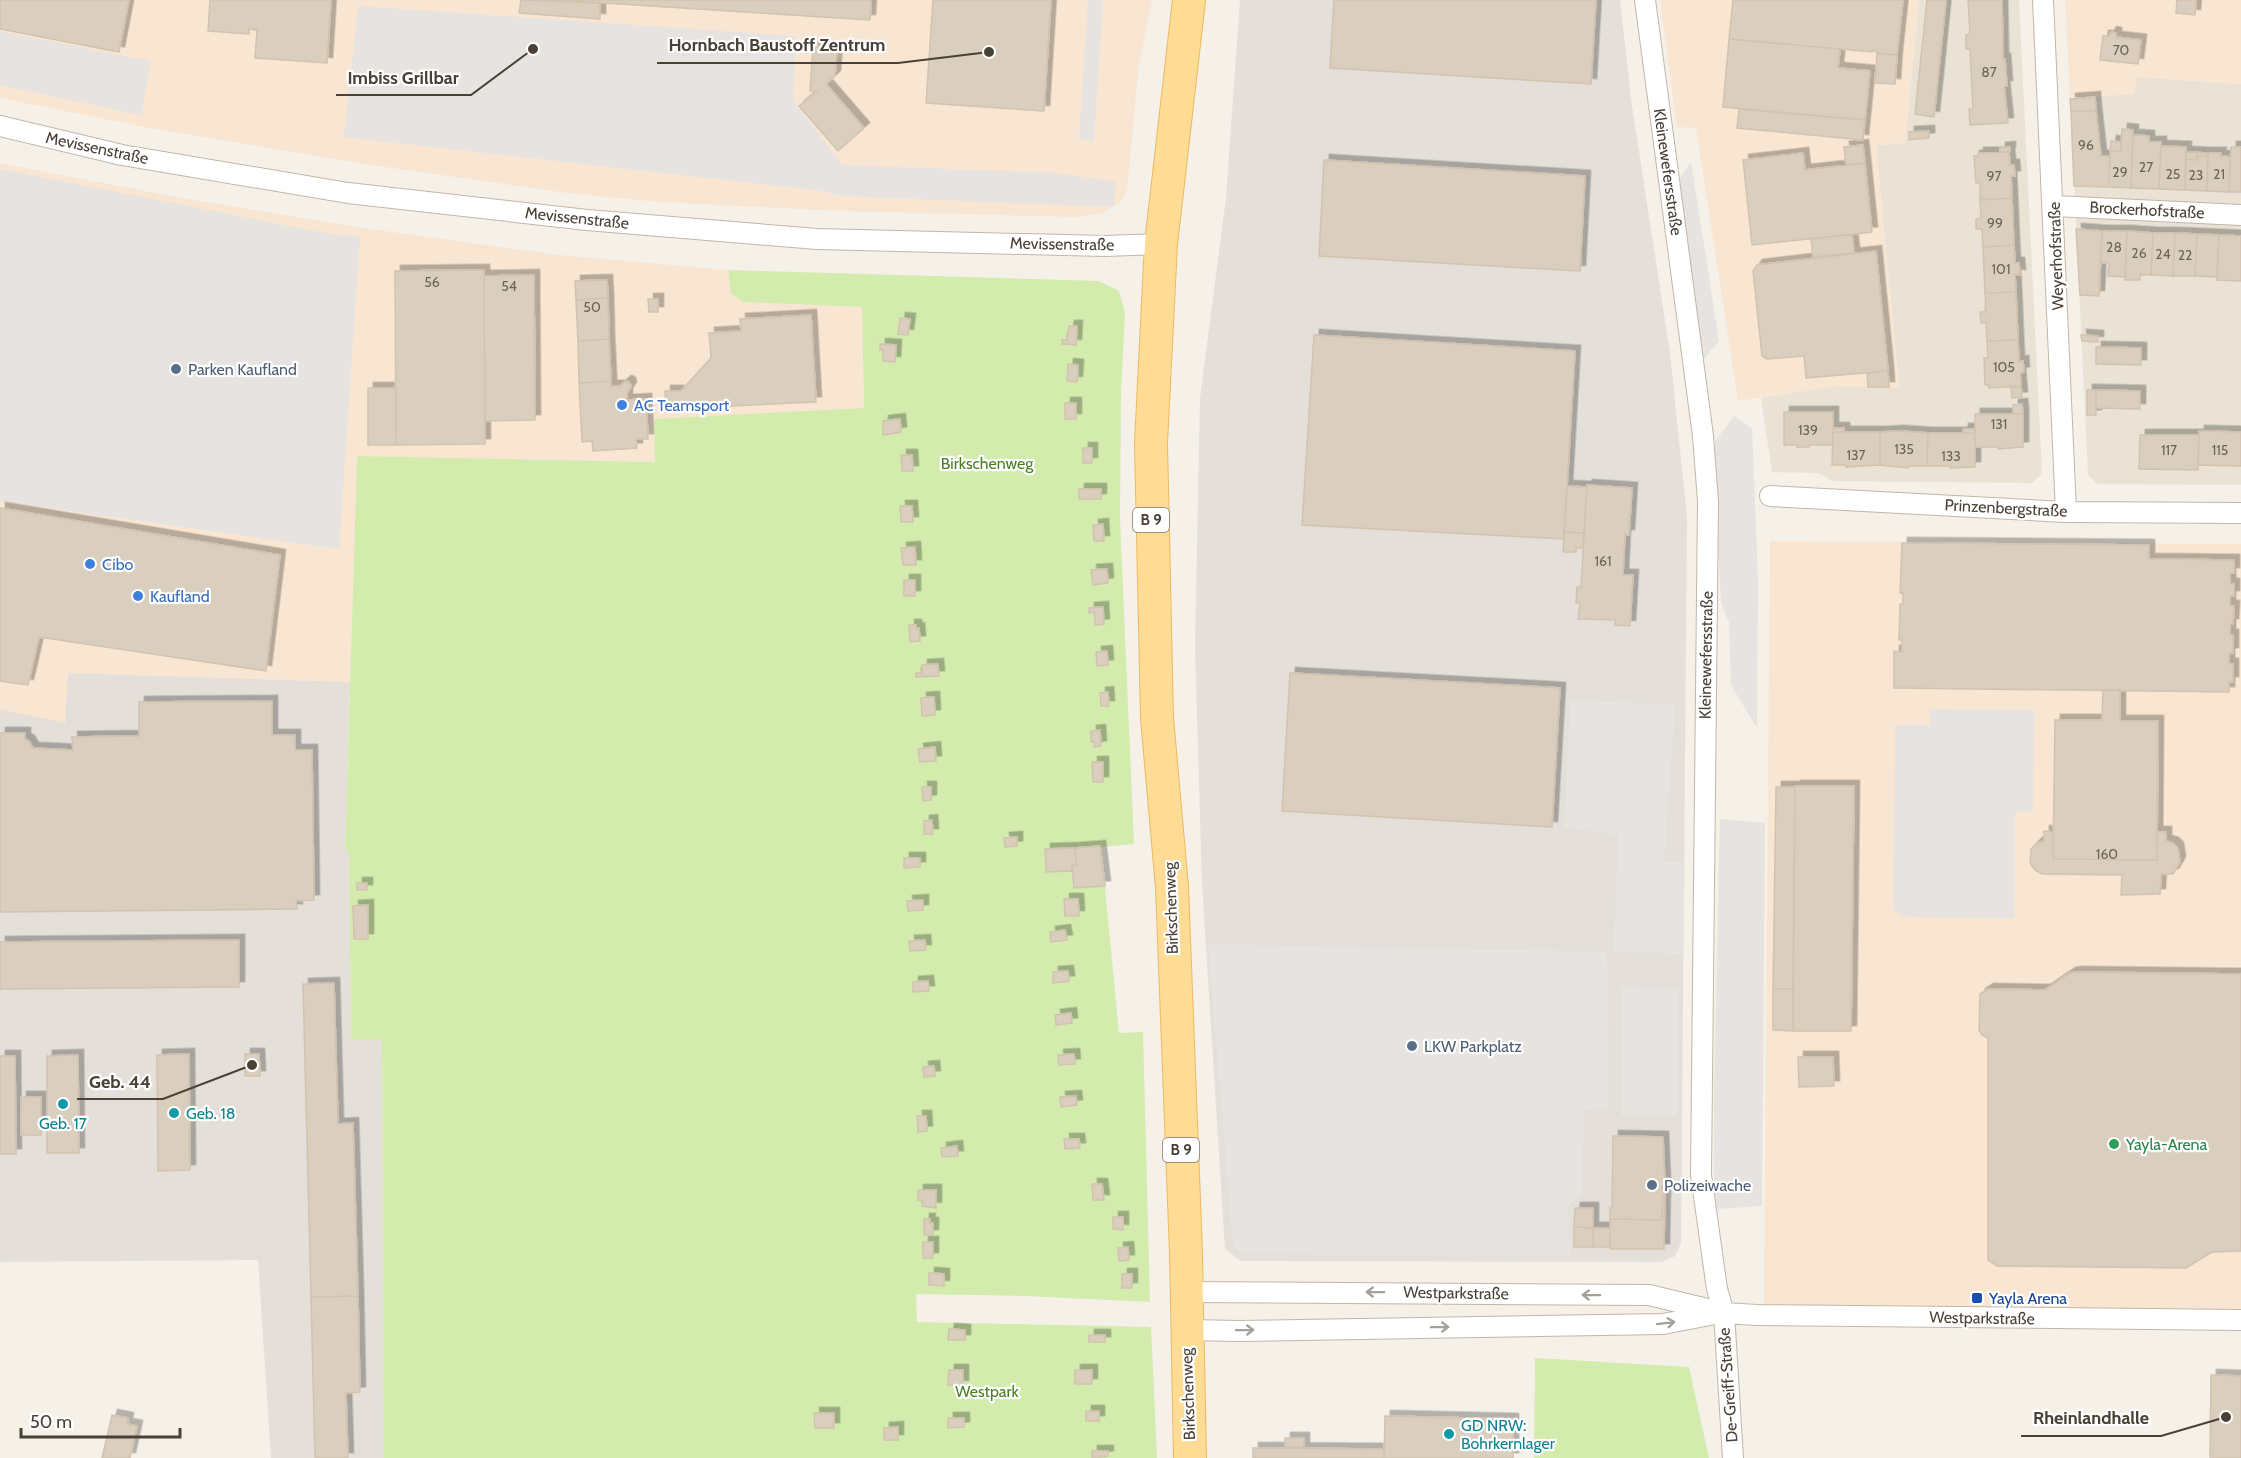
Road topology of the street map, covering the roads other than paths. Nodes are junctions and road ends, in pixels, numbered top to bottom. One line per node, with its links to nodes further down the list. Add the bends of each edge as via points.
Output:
1 (1188, 0): 7 (main road, Birkschenweg / B 9)
2 (1645, 0): 12 (street, Kleinewefersstraße, via 1703,436 1708,501 1701,1175)
3 (2043, 0): 5 (street, Weyerhofstraße)
4 (0, 126): 7 (street, Mevissenstraße, via 122,155 348,193 587,220 817,239)
5 (2054, 206): 6 (street, Brockerhofstraße); 9 (street, Weyerhofstraße)
6 (2241, 215)
7 (1161, 244): 11 (main road, Birkschenweg / B 9, via 1151,443 1152,529 1157,718 1172,886)
8 (1770, 496): 9 (street, Prinzenbergstraße)
9 (2066, 512): 10 (street, Prinzenbergstraße)
10 (2241, 513)
11 (1187, 1292): 12 (street, Westparkstraße, one-way to 11, via 1650,1295); 14 (main road, Birkschenweg / B 9)
12 (1724, 1313): 13 (street, Westparkstraße); 14 (street, Westparkstraße, one-way to 12, via 1663,1324); 16 (street, De-Greiff-Straße)
13 (2241, 1320)
14 (1187, 1330): 15 (main road, Birkschenweg / B 9)
15 (1190, 1458)
16 (1733, 1458)

